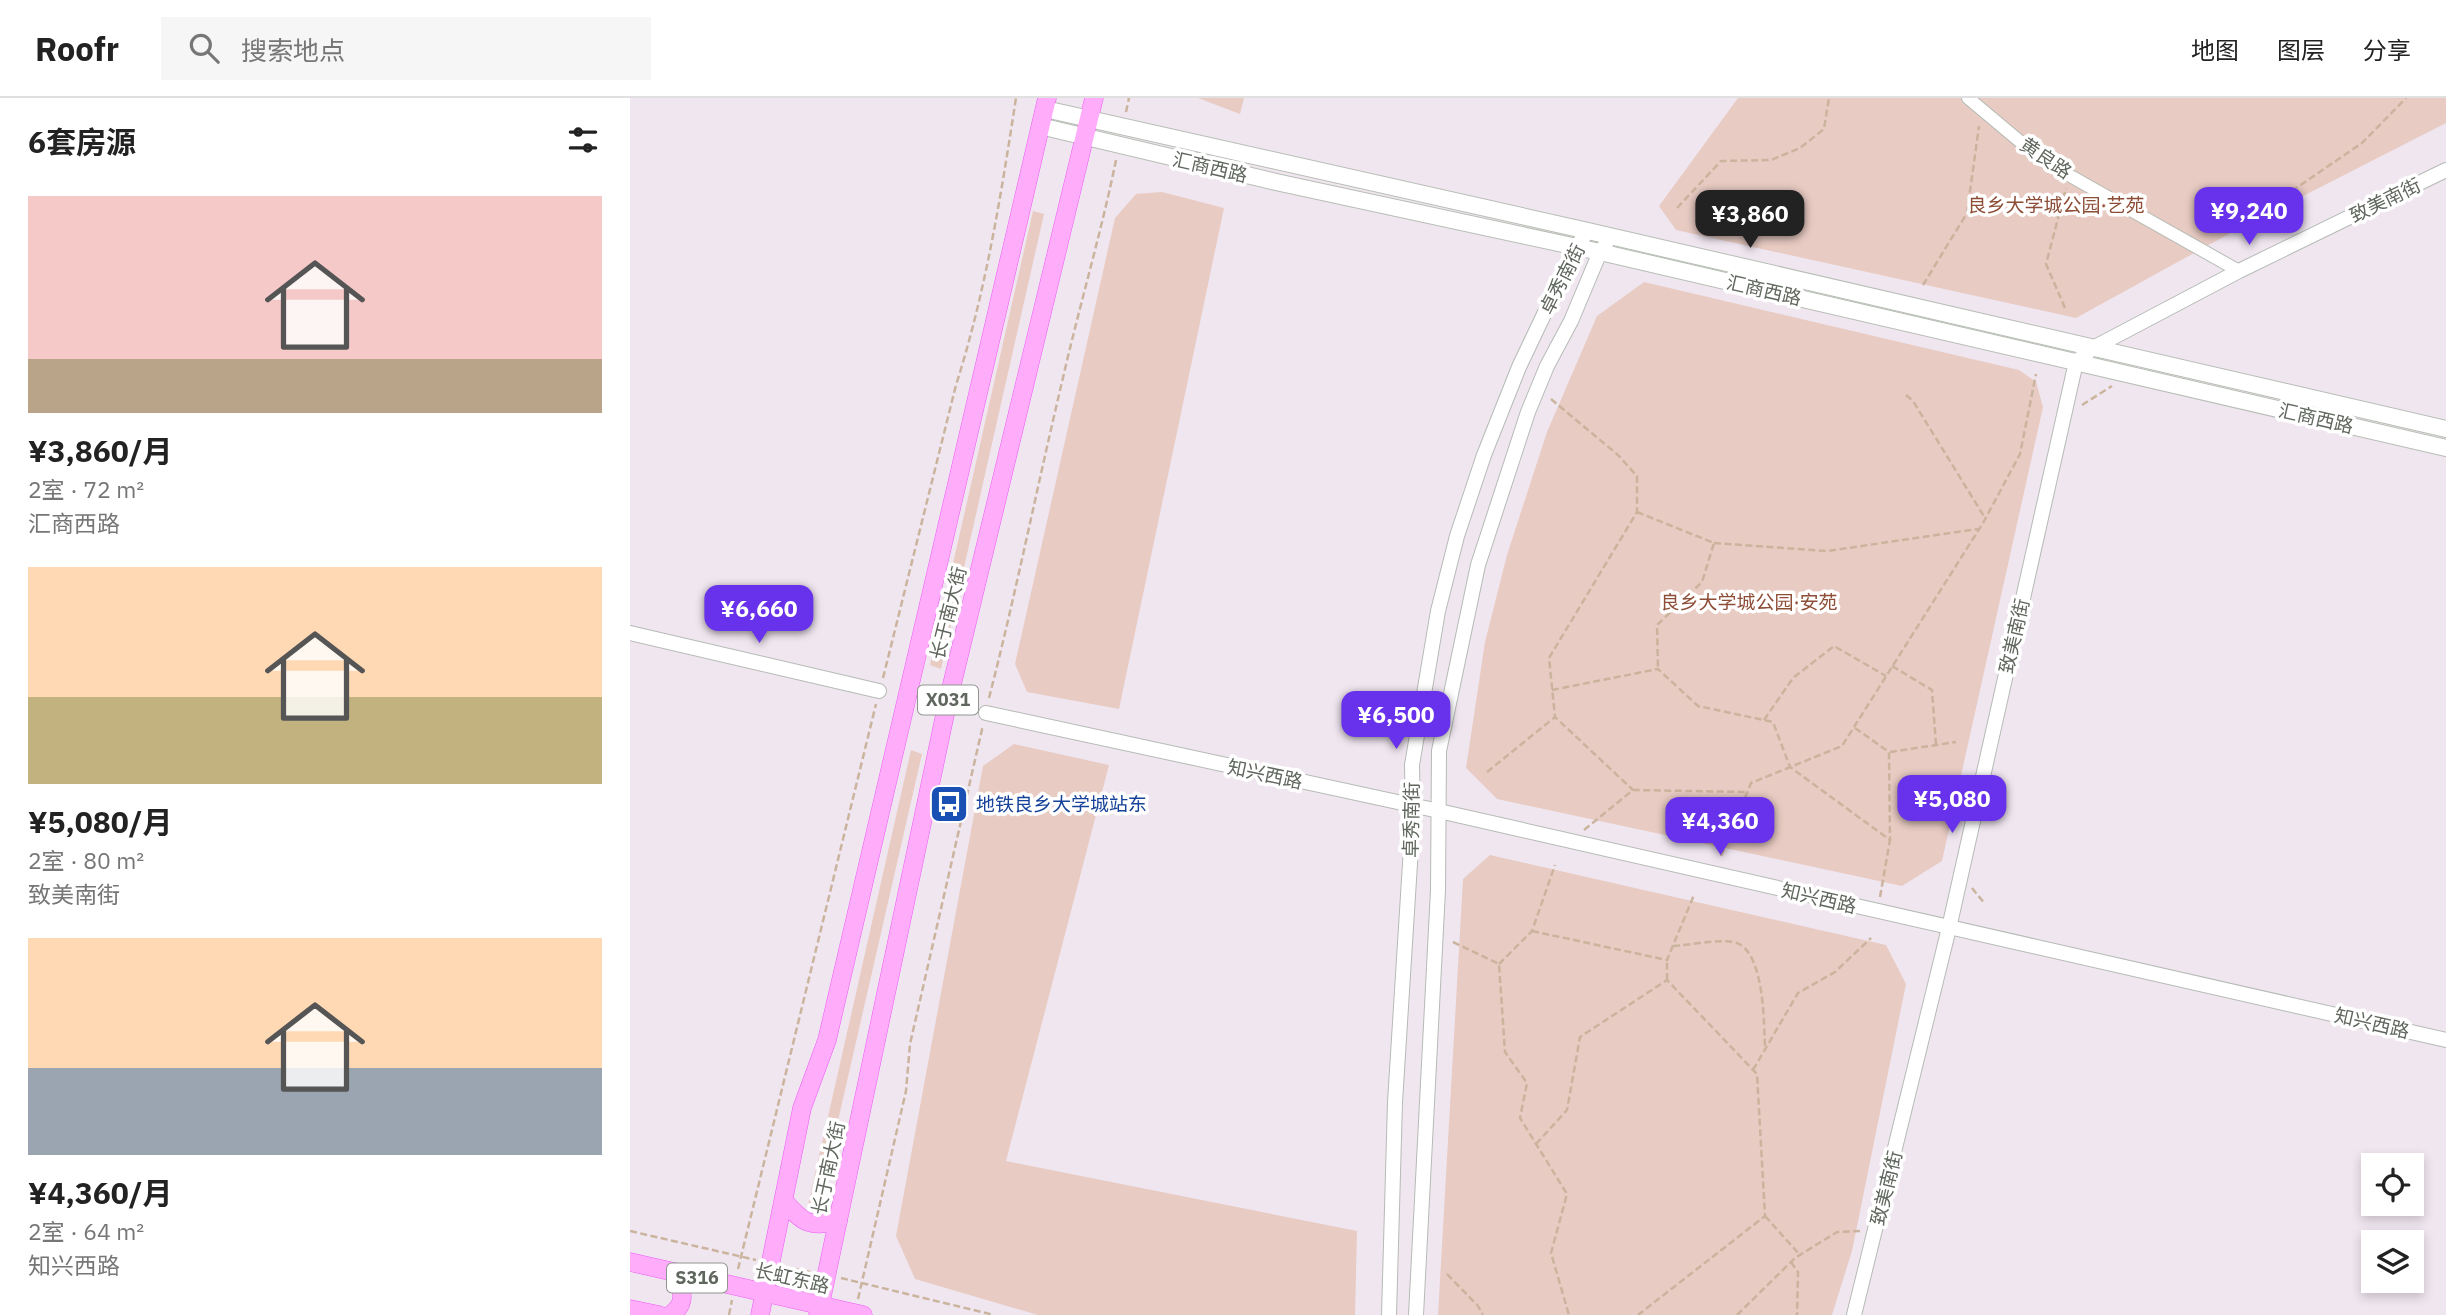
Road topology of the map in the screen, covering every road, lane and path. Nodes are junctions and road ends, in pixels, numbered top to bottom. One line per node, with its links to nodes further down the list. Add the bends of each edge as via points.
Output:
1 (1094, 98): 7 (main road, 长于南大街 / X031)
2 (1829, 98): 10 (path, via 1824,129 1800,148 1771,160 1721,161)
3 (1968, 98): 5 (street, 黄良路)
4 (2406, 98): 12 (path, via 2362,143 2264,210)
5 (1981, 109): 9 (street, 黄良路, via 2042,160); 17 (path, via 1967,213)
6 (1044, 111): 7 (main road, 汇商西路); 71 (main road, 长于南大街 / X031, via 827,1040 802,1108)
7 (1087, 129): 11 (main road, 汇商西路); 14 (main road, 汇商西路, via 1276,182); 73 (main road, 长于南大街 / X031, via 947,705)
8 (2446, 170): 16 (street, 致美南街)
9 (2069, 175): 16 (street, 黄良路); 18 (path, via 2046,264)
10 (1677, 208)
11 (1588, 231): 13 (main road, 汇商西路); 14 (street, 卓秀南街)
12 (2247, 234)
13 (1611, 236): 15 (street, 卓秀南街); 19 (main road, 汇商西路)
14 (1576, 247): 15 (main road, 汇商西路); 49 (street, 卓秀南街, via 1519,367 1457,536 1438,611 1412,765)
15 (1600, 253): 20 (main road, 汇商西路); 50 (street, 卓秀南街, via 1528,412 1478,565 1439,751)
16 (2239, 271): 19 (street, 致美南街)
17 (1923, 285)
18 (2064, 308)
19 (2092, 348): 20 (street, 致美南街); 26 (main road, 汇商西路)
20 (2076, 362): 27 (main road, 汇商西路); 59 (street, 致美南街)
21 (2036, 374): 29 (path, via 2020,454)
22 (2115, 384): 25 (path)
23 (1906, 395): 29 (path)
24 (1551, 399): 28 (path, via 1637,475)
25 (2079, 407)
26 (2446, 429)
27 (2446, 448)
28 (1637, 512): 31 (path); 36 (path, via 1549,657)
29 (1985, 518): 30 (path)
30 (1979, 529): 31 (path, via 1827,551); 33 (path)
31 (1714, 543): 34 (path, via 1702,582 1657,625)
32 (630, 633): 37 (street)
33 (1892, 666): 35 (path); 43 (path, via 1932,690)
34 (1658, 669): 36 (path); 40 (path, via 1698,706)
35 (1886, 676): 40 (path, via 1834,646 1793,678); 41 (path)
36 (1552, 690): 39 (path)
37 (879, 691)
38 (986, 713): 49 (street, 知兴西路)
39 (1555, 717): 46 (path); 47 (path)
40 (1764, 720): 45 (path, via 1773,722)
41 (1854, 727): 44 (path); 45 (path, via 1842,747)
42 (1956, 742): 43 (path)
43 (1936, 745): 44 (path)
44 (1889, 752): 52 (path)
45 (1790, 767): 48 (path, via 1751,782); 52 (path)
46 (1487, 772)
47 (1633, 790): 48 (path); 51 (path)
48 (1748, 792): 53 (path)
49 (1412, 806): 50 (street, 知兴西路); 87 (street, 卓秀南街, via 1395,1102)
50 (1439, 811): 59 (street, 知兴西路); 88 (street, 卓秀南街)
51 (1584, 830)
52 (1890, 840): 57 (path)
53 (1721, 856)
54 (1555, 865): 60 (path)
55 (1972, 887): 58 (path)
56 (1694, 895): 63 (path)
57 (1880, 897)
58 (1985, 904)
59 (1949, 928): 67 (street, 知兴西路); 94 (street, 致美南街)
60 (1532, 932): 64 (path); 65 (path)
61 (1871, 938): 68 (path, via 1835,972 1798,993)
62 (1453, 942): 65 (path)
63 (1673, 946): 64 (path); 68 (path, via 1735,942 1748,951 1762,991)
64 (1667, 960): 66 (path)
65 (1499, 964): 70 (path, via 1505,1052 1527,1083 1520,1118)
66 (1667, 980): 69 (path); 70 (path, via 1580,1037 1567,1110)
67 (2446, 1040)
68 (1765, 1050): 69 (path)
69 (1753, 1070): 72 (path, via 1757,1074)
70 (1536, 1144): 90 (path, via 1567,1194 1551,1253)
71 (784, 1202): 73 (main road, via 804,1222); 80 (main road, 长于南大街 / X031)
72 (1765, 1216): 75 (path); 91 (path)
73 (838, 1221): 82 (main road, 长于南大街 / X031)
74 (1861, 1231): 75 (path, via 1836,1232)
75 (1800, 1255): 77 (path)
76 (630, 1262): 78 (main road, 长虹东路 / S316)
77 (1791, 1262): 92 (path); 93 (path, via 1798,1272)
78 (676, 1273): 80 (main road, 长虹东路 / S316); 84 (main road, via 683,1301)
79 (1447, 1274): 89 (path)
80 (765, 1292): 82 (main road, 长虹东路 / S316); 85 (main road, X031)
81 (630, 1308): 83 (main road, S316)
82 (819, 1310): 86 (main road, 长虹东路 / S316)
83 (659, 1315)
84 (670, 1315)
85 (760, 1315)
86 (863, 1315)
87 (1389, 1315)
88 (1416, 1315)
89 (1483, 1315)
90 (1569, 1315)
91 (1638, 1315)
92 (1737, 1315)
93 (1797, 1315)
94 (1854, 1315)

